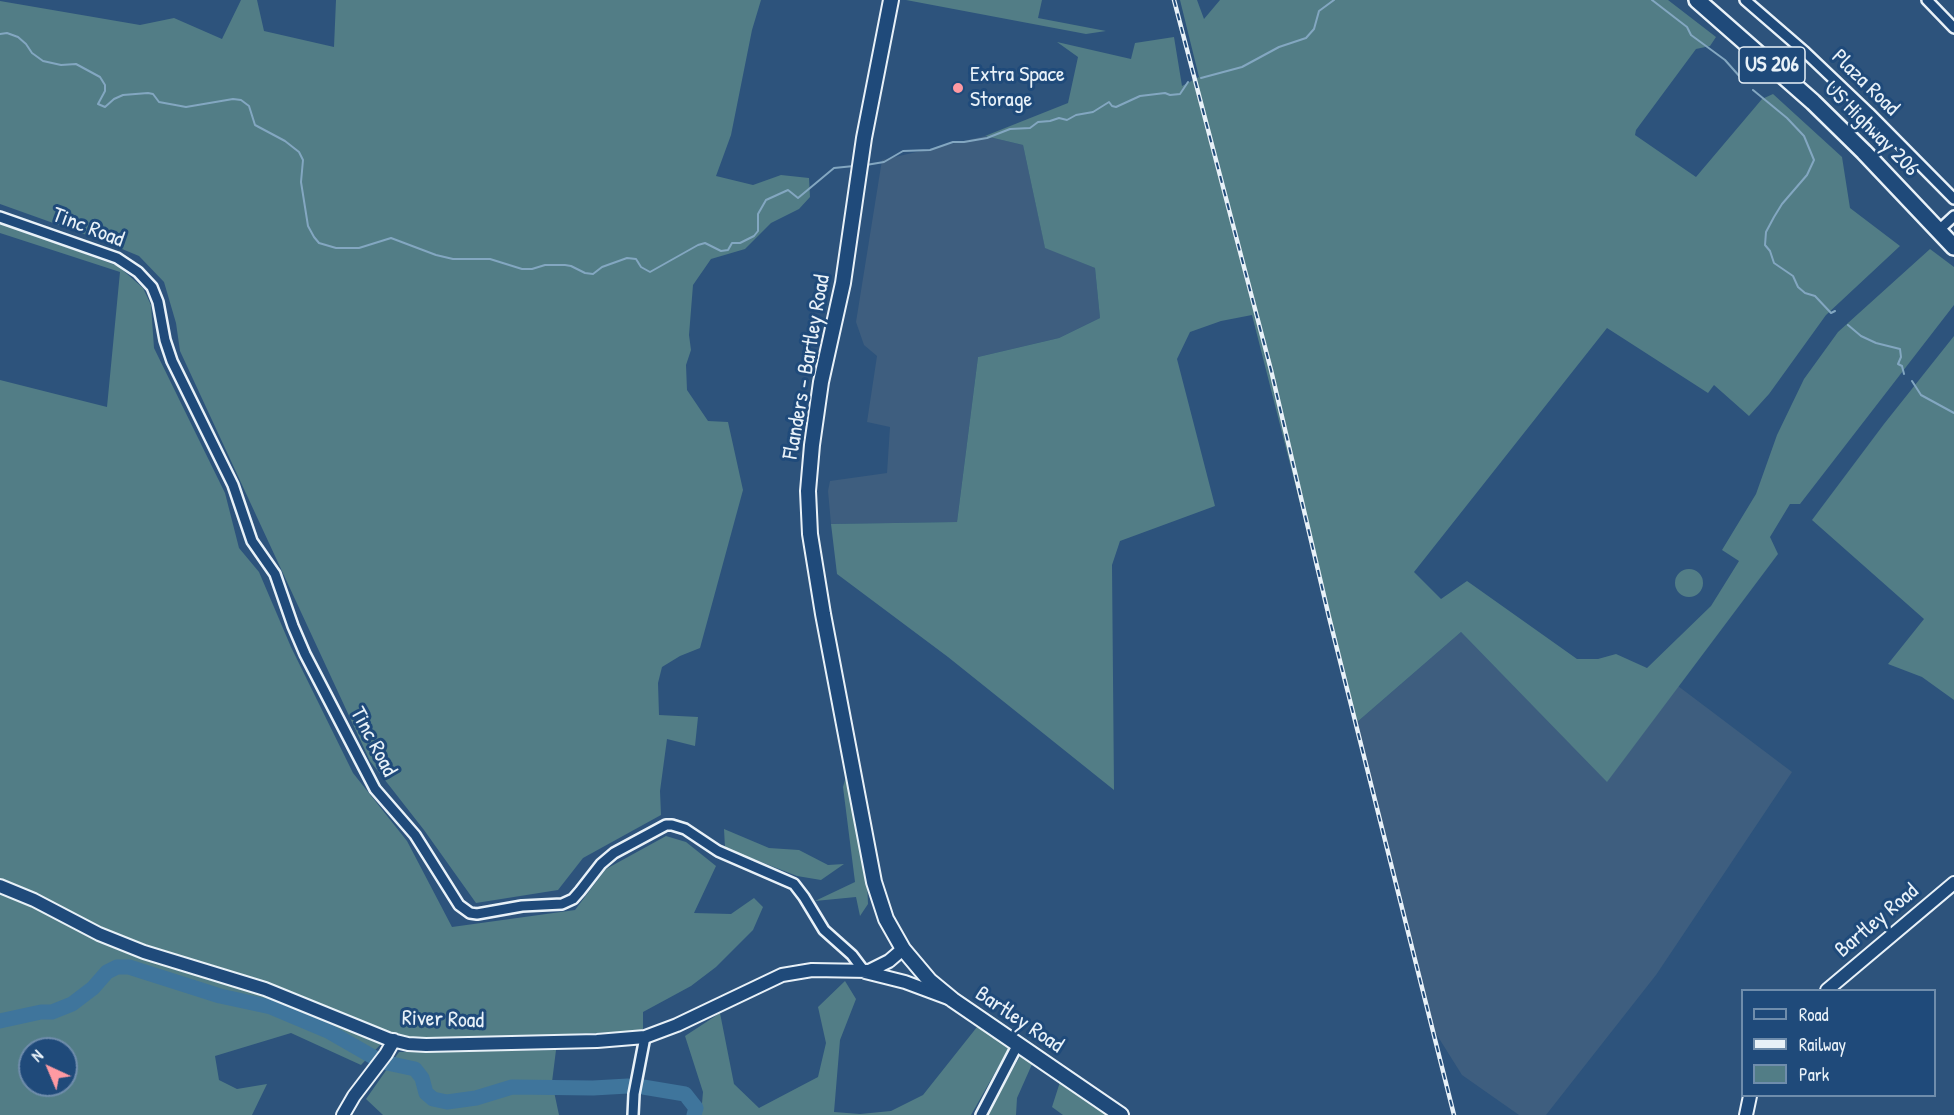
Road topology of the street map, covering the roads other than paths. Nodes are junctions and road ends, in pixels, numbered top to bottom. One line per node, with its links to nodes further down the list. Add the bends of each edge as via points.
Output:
1 (891, 0): 13 (main road, Flanders - Bartley Road, via 864,138 843,283 821,382 808,491 817,579 874,882 886,919)
2 (1697, 0): 9 (highway, US Highway 206 / US 206, via 1813,102)
3 (1745, 0): 6 (street, Plaza Road, via 1853,98)
4 (1927, 0): 5 (street)
5 (1954, 28)
6 (1954, 199)
7 (1954, 216): 9 (street)
8 (0, 217): 14 (street, Tinc Road, via 117,258 152,286 172,361 233,485 252,541 275,574 305,654 369,780 415,836 459,905 477,914 562,904 573,898 614,853 672,825 718,851 794,884 824,930)
9 (1939, 230): 10 (highway, US Highway 206 / US 206)
10 (1954, 247)
11 (1954, 883): 15 (street, Bartley Road)
12 (0, 886): 18 (street, River Road, via 144,952 266,990)
13 (903, 949): 14 (street, River Road, via 881,965); 16 (main road, Bartley Road, via 930,981)
14 (864, 971): 16 (street, River Road); 17 (street, River Road, via 812,970 782,975)
15 (1828, 989)
16 (953, 1000): 19 (main road, Bartley Road)
17 (645, 1037): 18 (street, River Road, via 435,1045); 22 (street)
18 (394, 1040): 21 (street)
19 (1018, 1044): 23 (street); 24 (main road, Bartley Road)
20 (1750, 1097): 25 (street)
21 (343, 1115)
22 (633, 1115)
23 (981, 1115)
24 (1121, 1115)
25 (1746, 1115)

